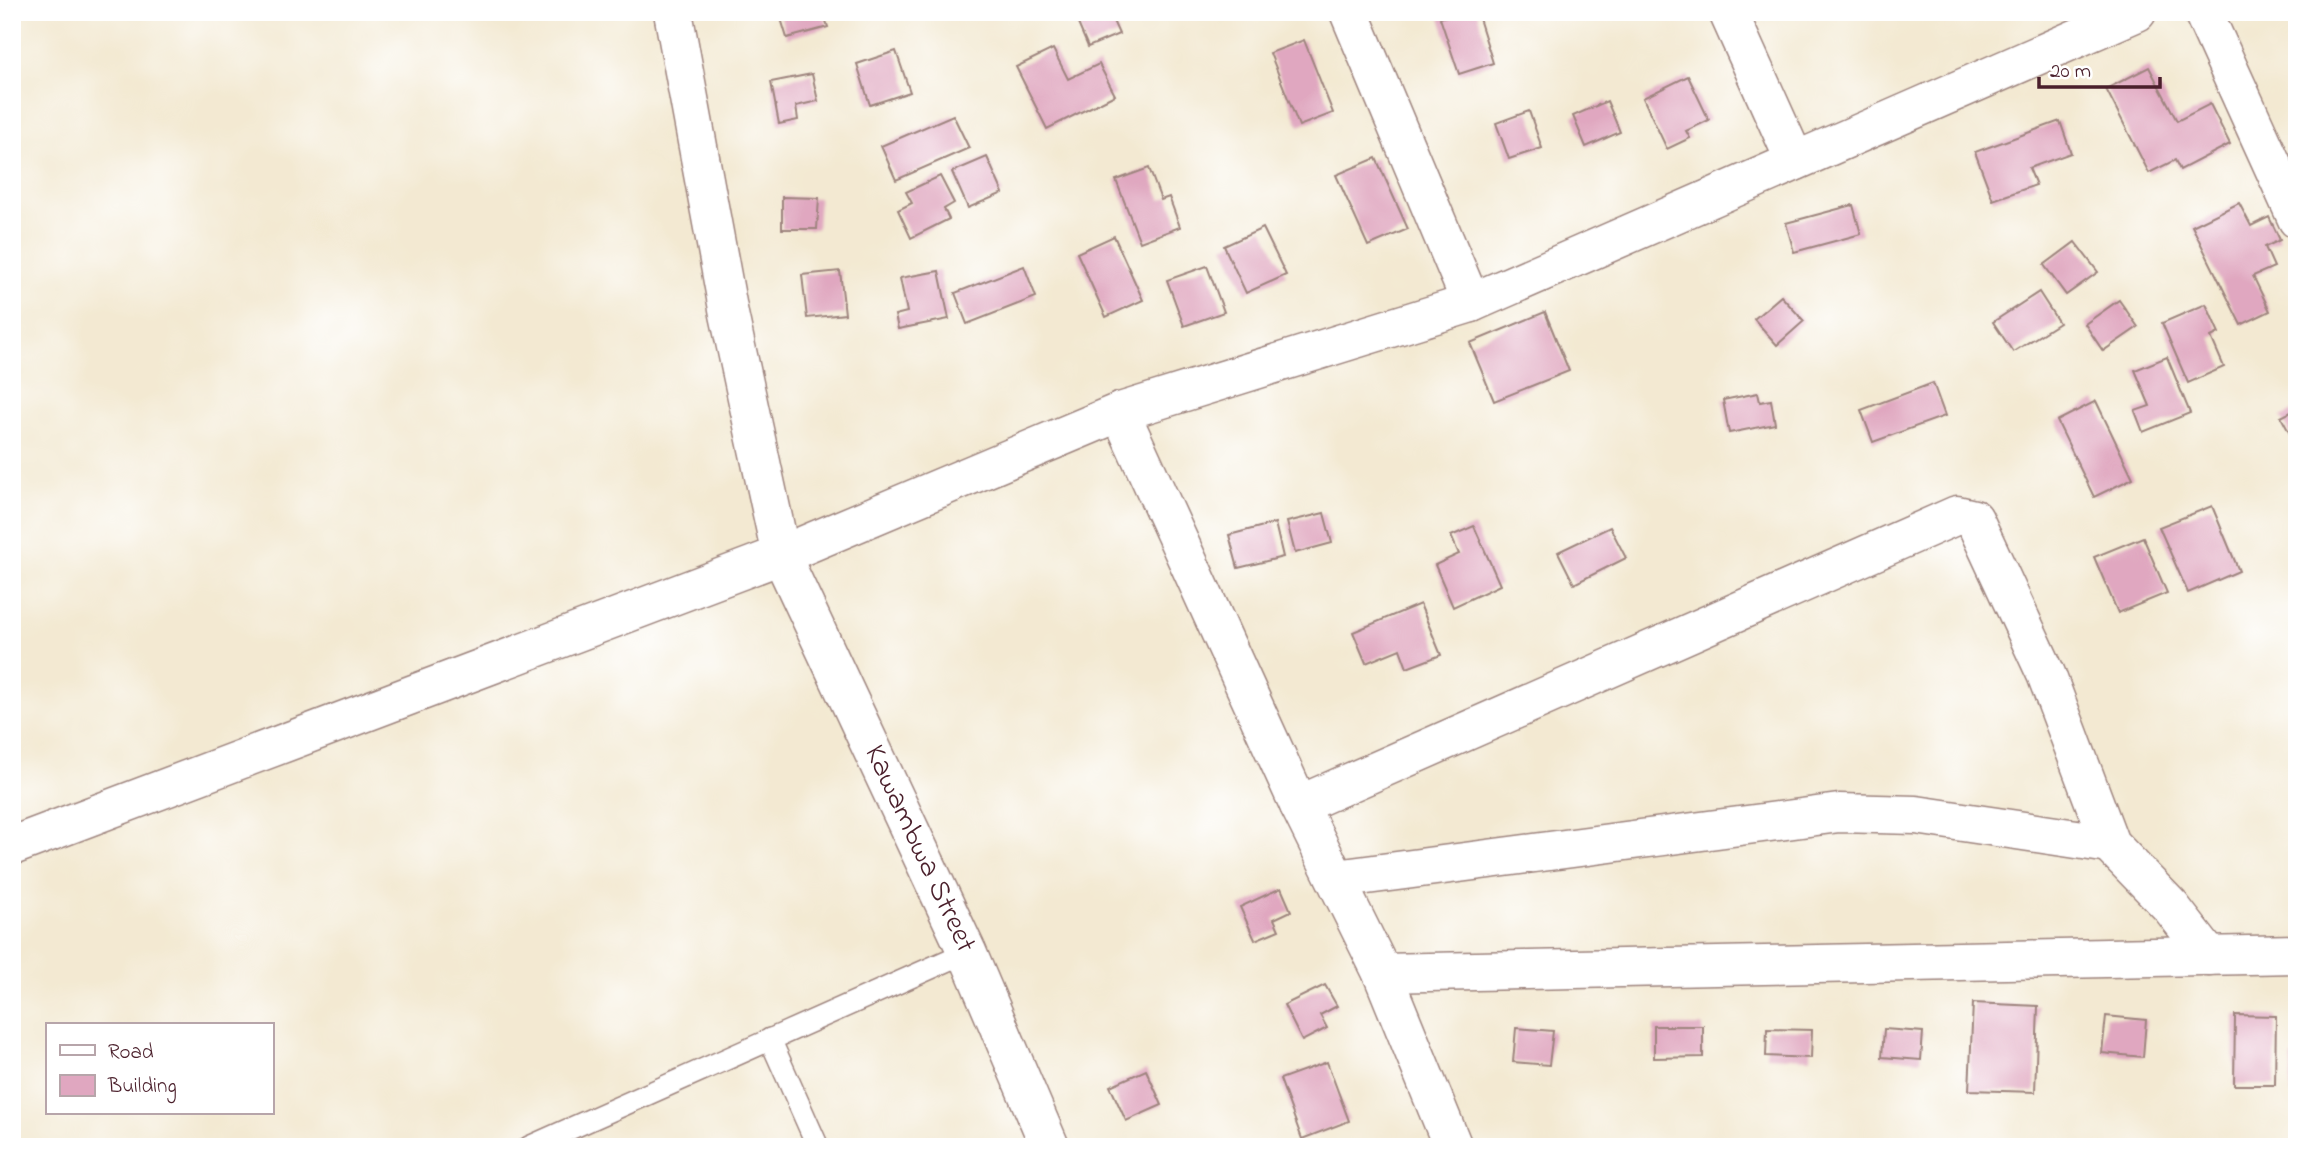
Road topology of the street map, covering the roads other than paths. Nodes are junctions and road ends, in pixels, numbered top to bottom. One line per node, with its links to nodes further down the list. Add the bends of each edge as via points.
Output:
1 (673, 12): 10 (street, Kawambwa Street, via 729,314)
2 (1349, 12): 8 (street)
3 (1728, 12): 6 (street)
4 (2137, 12): 6 (street)
5 (2203, 12): 7 (street)
6 (1795, 161): 8 (street)
7 (2297, 219)
8 (1471, 303): 9 (street)
9 (1120, 412): 10 (street); 11 (street)
10 (781, 555): 13 (street); 15 (street, Kawambwa Street)
11 (1299, 805): 12 (street, via 1957,514 1974,519 2046,674); 14 (street)
12 (2110, 844): 14 (street, via 1916,815 1839,813); 17 (street, via 2171,907)
13 (12, 846)
14 (1336, 879): 18 (street)
15 (967, 952): 19 (lane); 22 (street, Kawambwa Street)
16 (2297, 954): 17 (street)
17 (2209, 956): 18 (street)
18 (1382, 973): 23 (street)
19 (770, 1040): 20 (lane); 21 (lane)
20 (529, 1147)
21 (818, 1147)
22 (1050, 1147)
23 (1453, 1147)

